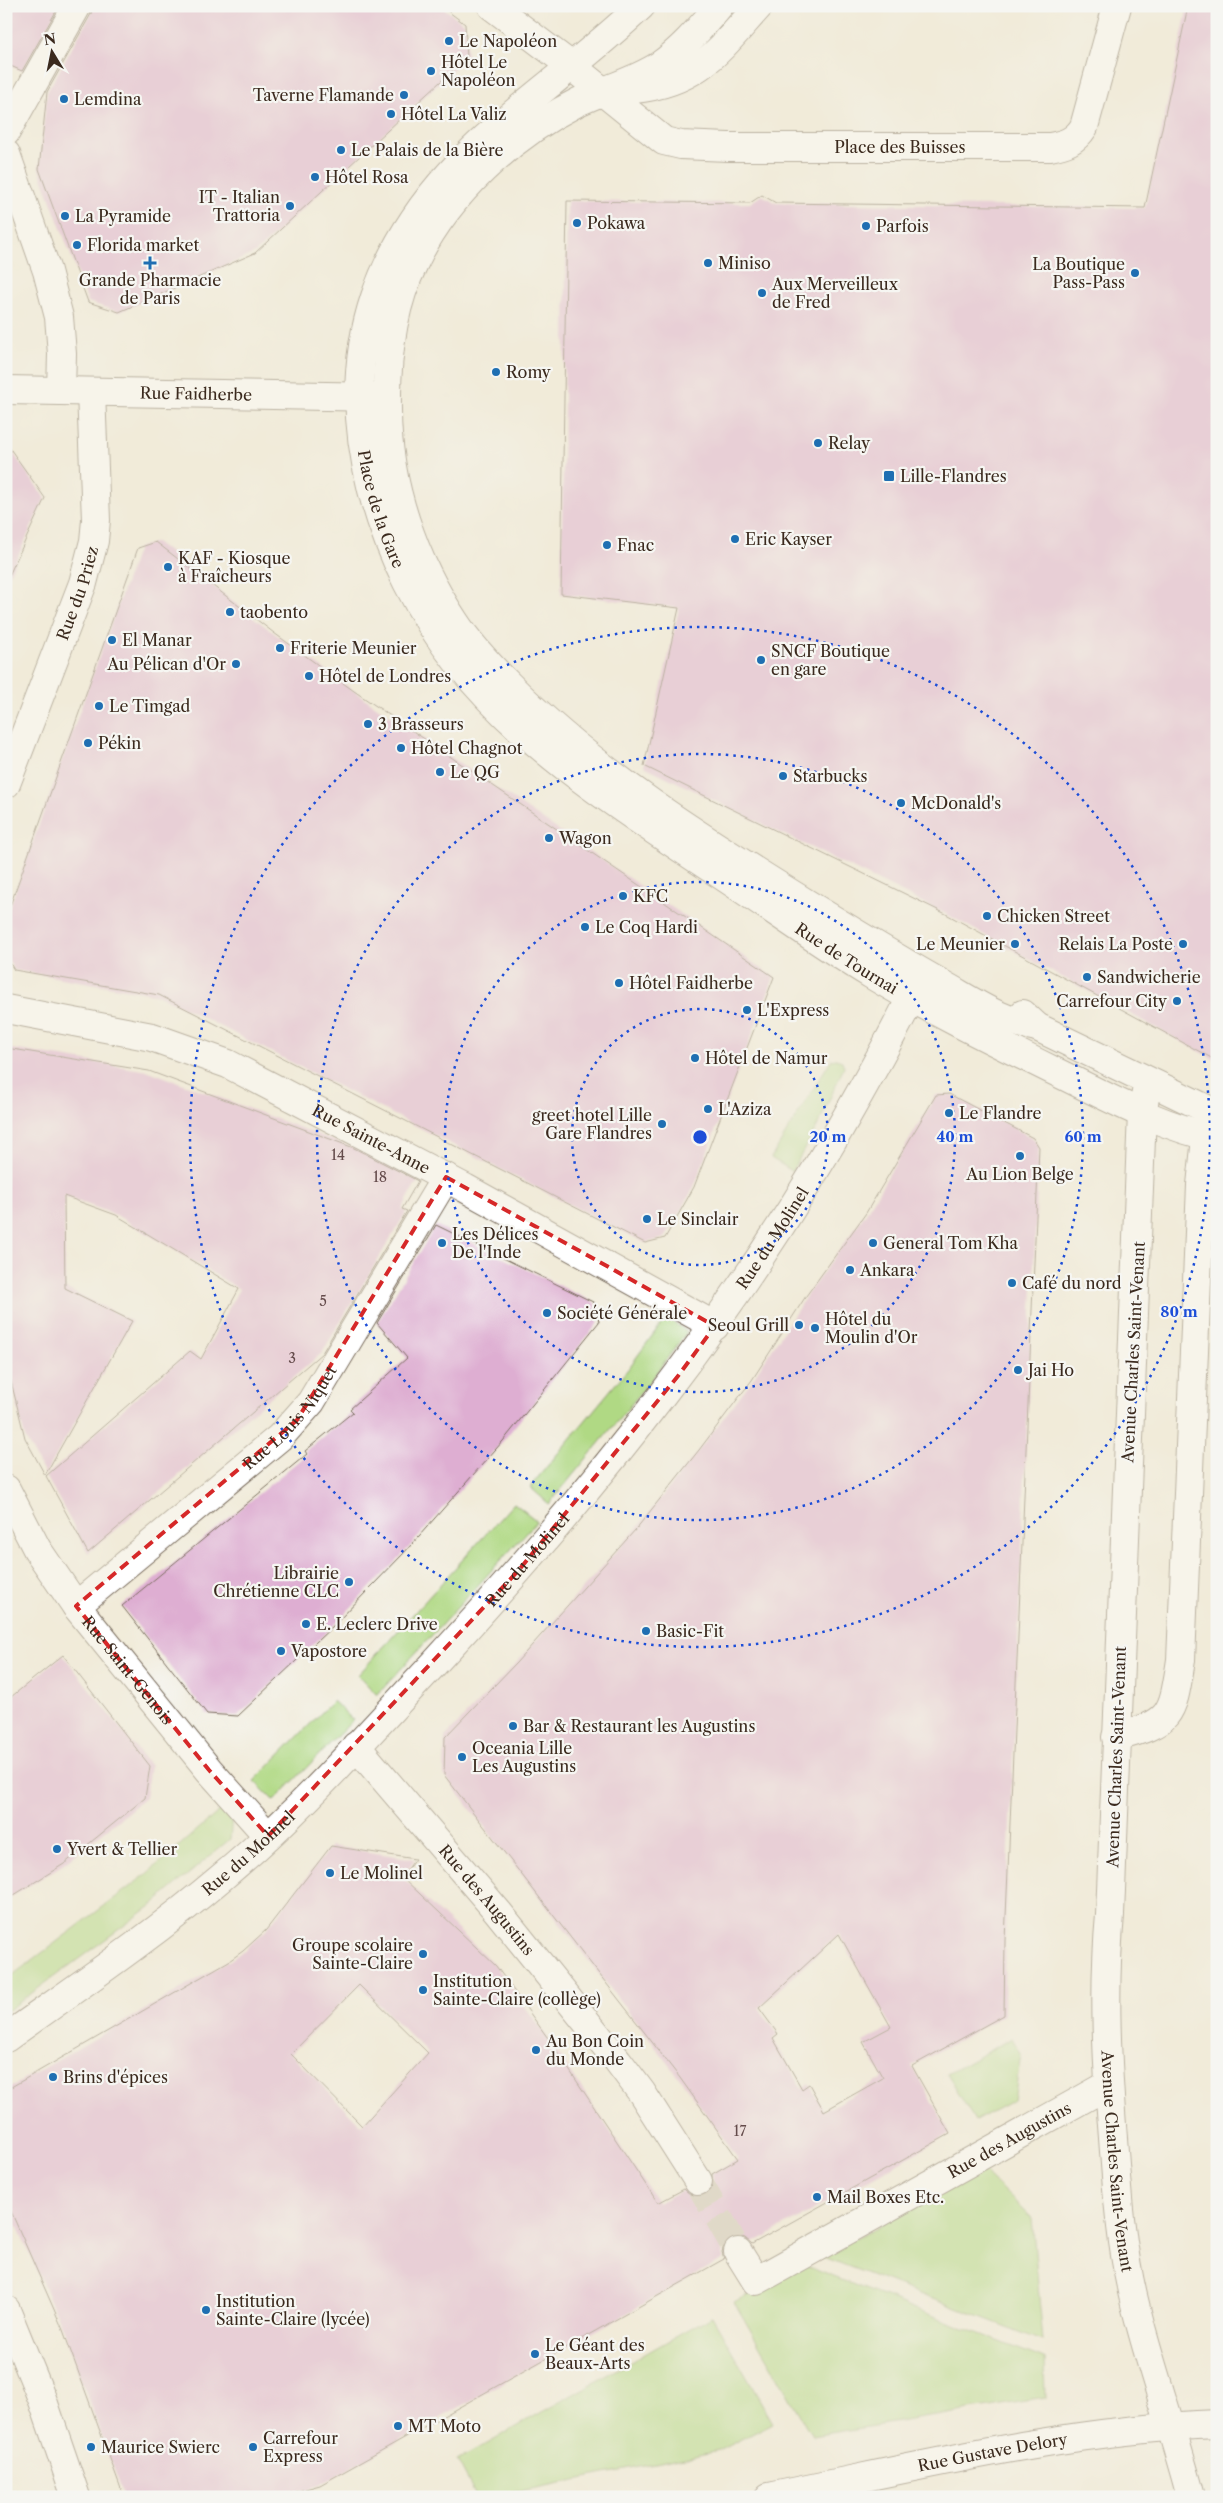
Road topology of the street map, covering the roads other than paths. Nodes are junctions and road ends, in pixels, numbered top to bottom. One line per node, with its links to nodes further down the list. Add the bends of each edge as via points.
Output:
1 (77, 6): 9 (street)
2 (492, 6): 7 (street, Place des Buisses)
3 (641, 6): 7 (street, Place de la Gare)
4 (719, 6): 8 (street, Place de la Gare, via 682,47 658,66)
5 (759, 6): 8 (street, via 698,70 645,88)
6 (1117, 6): 8 (street, Place des Buisses, via 1084,128 1072,141 1050,146 672,144 657,136)
7 (570, 65): 8 (street, Place des Buisses); 14 (street, Place de la Gare, via 502,121 447,175 427,199 393,255 371,312 362,355)
8 (602, 91): 14 (street, Place de la Gare, via 547,118 492,161 466,188 423,246 407,279 389,353)
9 (6, 132)
10 (6, 154): 12 (street, via 60,317)
11 (6, 390): 12 (street, Rue Faidherbe)
12 (61, 392): 13 (street, Rue Faidherbe)
13 (91, 392): 14 (street, Rue Faidherbe); 16 (street, Rue du Priez, via 94,541 83,583)
14 (373, 397): 15 (street, Place de la Gare, via 387,435 394,482 406,522 427,571 464,635)
15 (523, 715): 18 (street, Rue de Tournai, via 731,856); 20 (street, Rue de Tournai, via 611,801 806,933)
16 (12, 753): 17 (street, Rue du Priez)
17 (6, 784)
18 (885, 951): 19 (street, Rue de Tournai); 22 (street, Rue de Tournai, via 933,962 1006,999)
19 (922, 973): 20 (street, Rue du Molinel); 22 (street, Rue de Tournai, via 994,1014 1014,1023)
20 (911, 997): 24 (street, Rue de Tournai); 27 (street, Rue du Molinel, via 815,1171)
21 (6, 1009): 26 (street, Rue Sainte-Anne, via 152,1037 186,1047 228,1064)
22 (1037, 1027): 23 (street, Rue de Tournai)
23 (1148, 1082): 24 (street, Avenue Charles Saint-Venant); 25 (street, Rue de Tournai, via 1209,1110)
24 (1142, 1113): 25 (street, Rue de Tournai); 30 (street, Avenue Charles Saint-Venant)
25 (1211, 1137): 30 (street, via 1200,1215 1181,1660 1174,1702 1163,1719 1146,1729)
26 (446, 1177): 27 (street, Rue Sainte-Anne); 29 (street, Rue Louis Niquet, via 311,1402 297,1420)
27 (715, 1326): 31 (street, Rue du Molinel, via 645,1420 562,1522)
28 (6, 1489): 29 (street, Rue Saint-Genois, via 37,1549)
29 (76, 1606): 32 (street, Rue Saint-Genois, via 208,1770)
30 (1116, 1737): 34 (street, Avenue Charles Saint-Venant, via 1105,1993)
31 (356, 1746): 32 (street, Rue du Molinel); 35 (street, Rue des Augustins, via 498,1912 618,2061)
32 (268, 1836): 33 (street, Rue du Molinel, via 182,1910)
33 (6, 2038)
34 (1108, 2085): 36 (street, Rue des Augustins, via 756,2281); 39 (street, Avenue Charles Saint-Venant, via 1116,2184 1128,2268 1155,2380)
35 (698, 2181)
36 (738, 2252)
37 (6, 2310): 41 (street, via 43,2401)
38 (1217, 2424): 39 (street, Rue Gustave Delory)
39 (1171, 2426): 40 (street, Rue Gustave Delory, via 1076,2436); 43 (street, Avenue Charles Saint-Venant)
40 (816, 2492): 42 (street, Rue Gustave Delory)
41 (76, 2497)
42 (769, 2497)
43 (1191, 2497)

